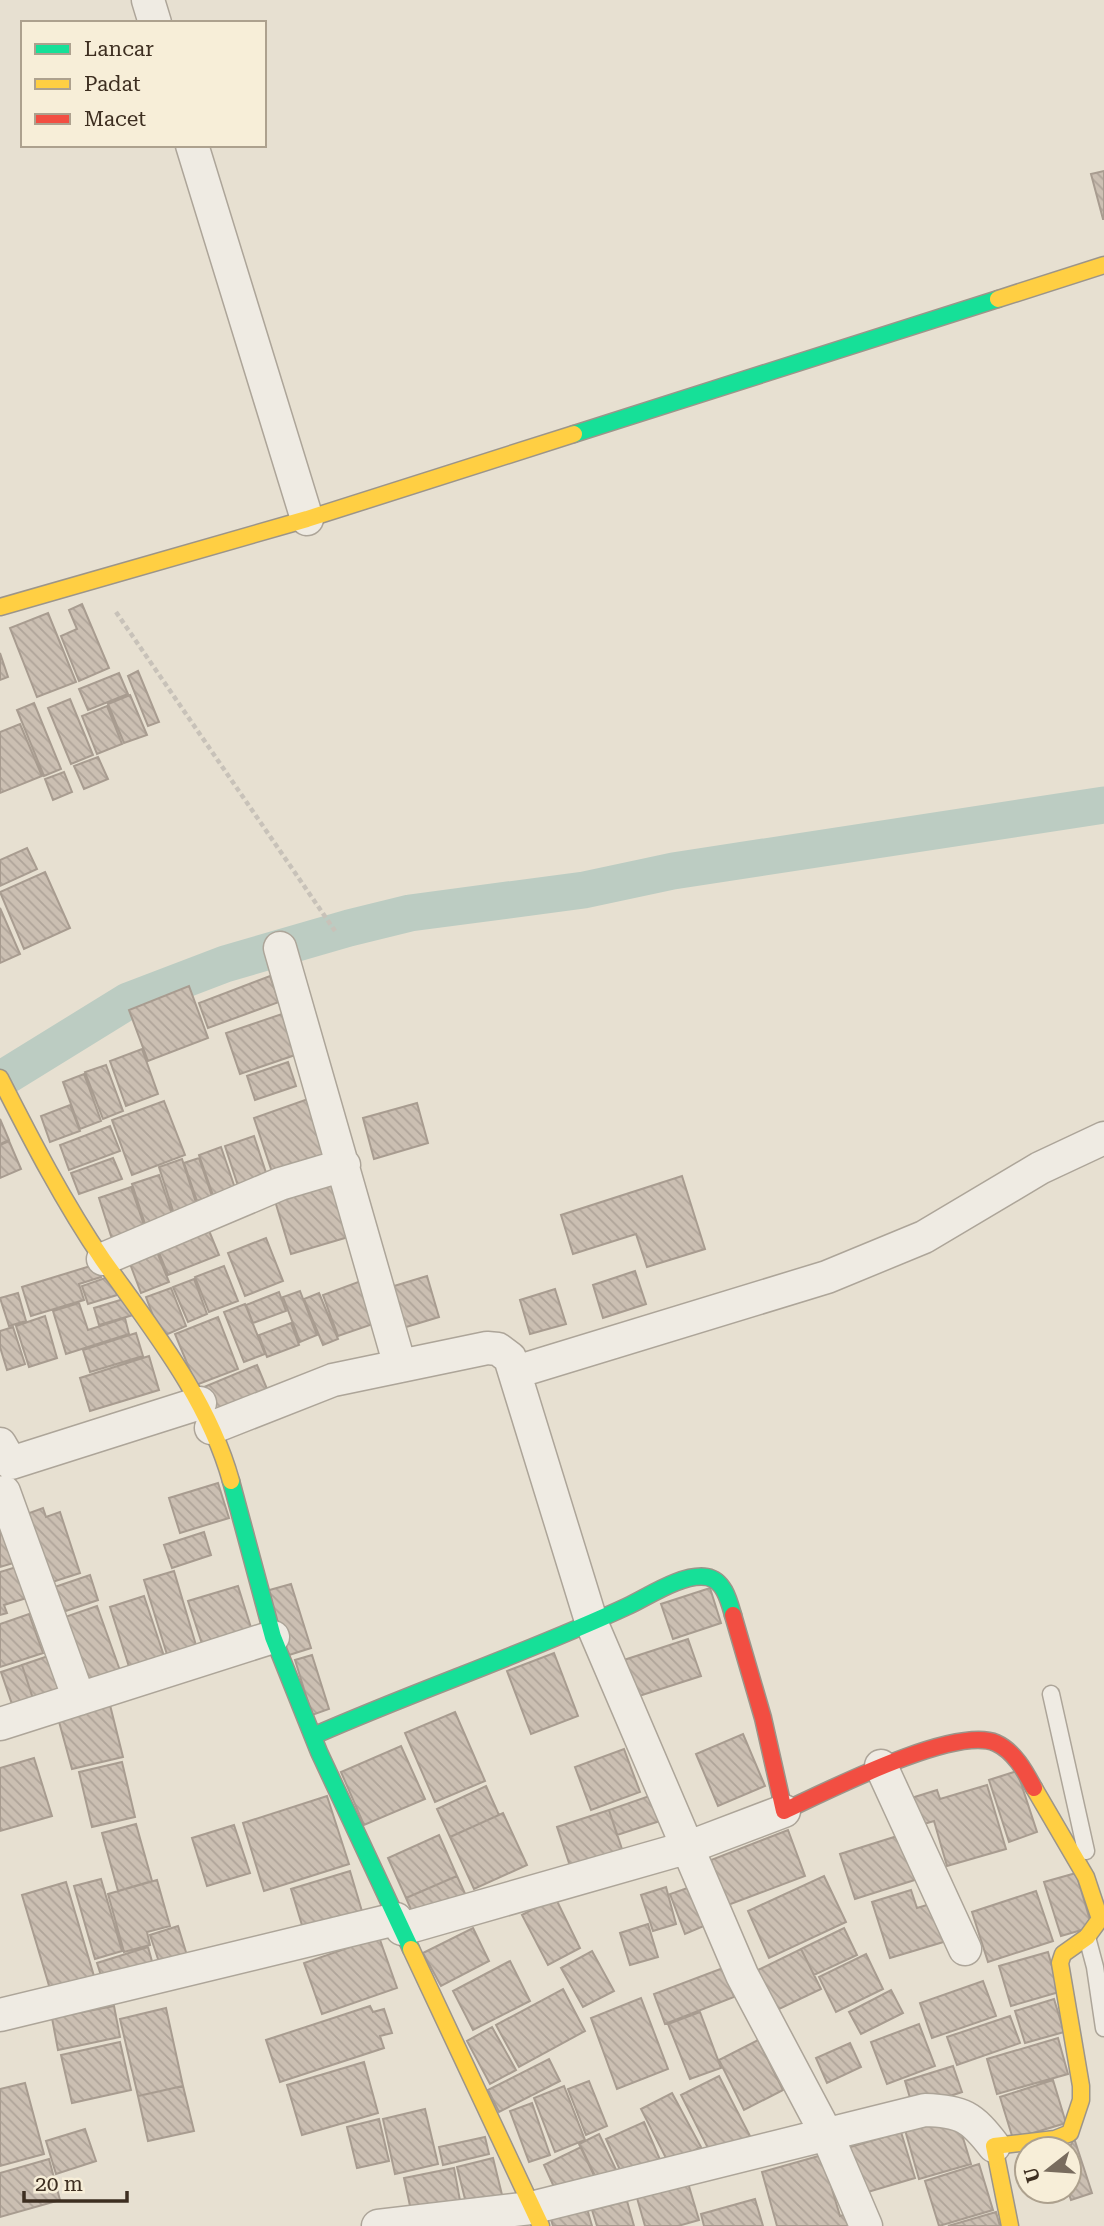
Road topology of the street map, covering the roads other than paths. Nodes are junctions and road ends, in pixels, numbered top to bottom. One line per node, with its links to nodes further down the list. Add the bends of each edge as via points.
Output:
1 (148, 0): 2 (street)
2 (154, 21)
3 (193, 147): 5 (street)
4 (1104, 264): 5 (street)
5 (307, 519): 6 (street)
6 (0, 607)
7 (280, 948): 10 (street)
8 (0, 1078): 11 (street)
9 (1104, 1138): 13 (street, via 1040,1168 924,1237 827,1277)
10 (344, 1165): 11 (street, via 280,1184); 12 (street)
11 (103, 1259): 14 (street, via 130,1293)
12 (400, 1366): 13 (street, via 487,1348 510,1358); 14 (street)
13 (516, 1372): 17 (street)
14 (205, 1415): 15 (street, via 11,1462); 18 (street, via 226,1463)
15 (0, 1444)
16 (4, 1492): 20 (street)
17 (592, 1624): 22 (street); 24 (street, via 682,1581 707,1577 719,1583 729,1600 763,1718); 25 (street)
18 (273, 1637): 20 (street); 22 (street)
19 (1051, 1693): 26 (lane)
20 (79, 1699): 21 (street)
21 (0, 1724)
22 (313, 1736): 27 (street)
23 (881, 1766): 24 (street); 26 (street, via 959,1742 992,1740 1012,1753); 29 (street)
24 (784, 1811): 25 (street)
25 (689, 1847): 27 (street); 33 (street, via 742,1975)
26 (1096, 1901): 28 (street, via 1100,1919)
27 (399, 1924): 31 (street); 35 (street)
28 (1087, 1937): 30 (lane); 34 (street, via 1063,1954 1060,1963 1081,2086 1070,2133)
29 (965, 1948)
30 (1100, 1966): 32 (lane)
31 (0, 2015)
32 (1104, 2028)
33 (828, 2137): 34 (street, via 925,2110 953,2111 977,2123); 35 (street); 37 (street)
34 (994, 2146): 38 (street)
35 (536, 2217): 36 (street)
36 (378, 2226)
37 (866, 2226)
38 (1010, 2226)

